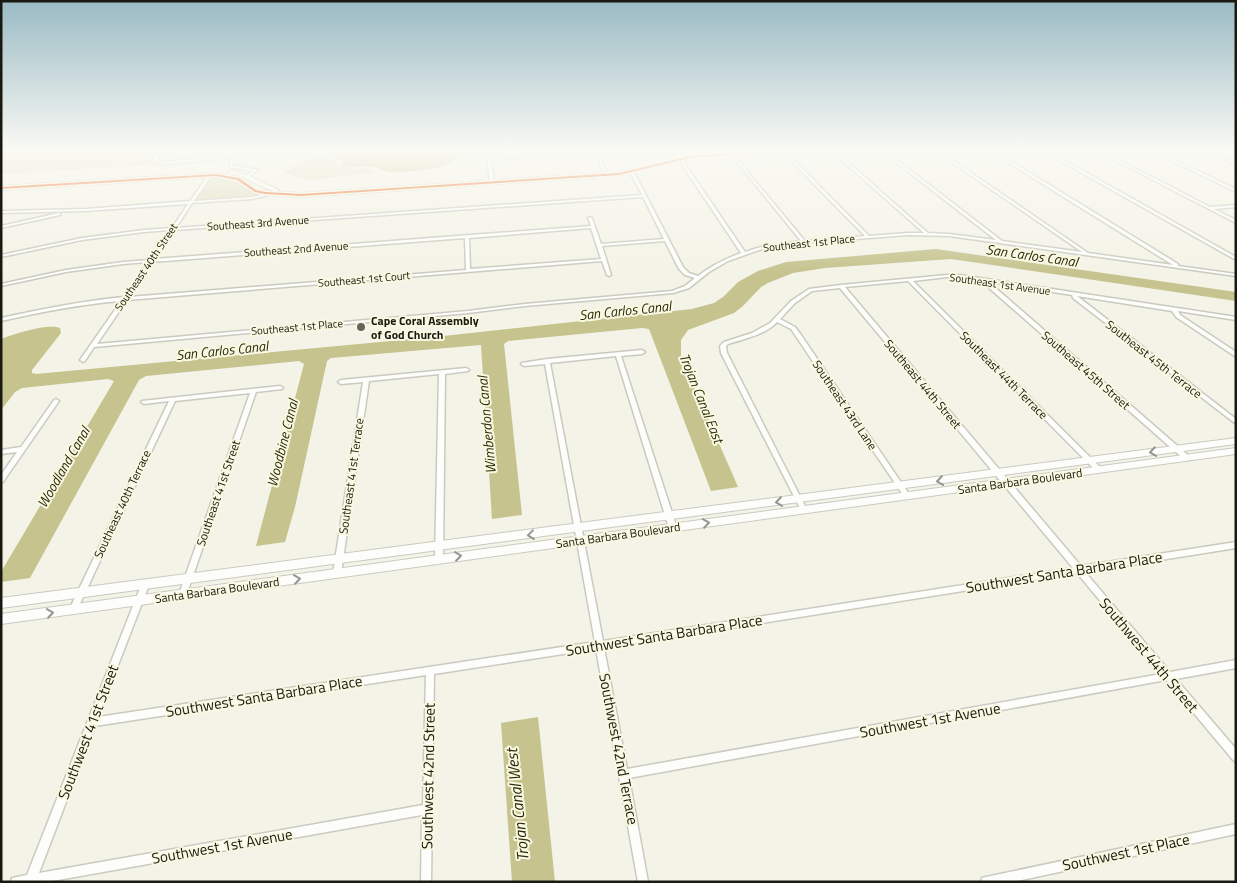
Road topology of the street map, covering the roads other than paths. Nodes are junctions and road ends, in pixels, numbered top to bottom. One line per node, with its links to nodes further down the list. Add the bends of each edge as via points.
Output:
1 (199, 191): 18 (street, Southeast 40th Street)
2 (260, 191): 16 (main road)
3 (288, 191): 4 (main road)
4 (312, 191)
5 (358, 191): 16 (main road)
6 (642, 191): 17 (street)
7 (701, 191): 35 (street)
8 (762, 191): 32 (street)
9 (823, 191): 30 (street)
10 (879, 191): 28 (street)
11 (936, 191): 33 (street)
12 (996, 191): 36 (street)
13 (1057, 191): 41 (street)
14 (1116, 191): 38 (street)
15 (1177, 191): 20 (street)
16 (270, 194): 18 (street)
17 (644, 196): 27 (street, Southeast 3rd Avenue); 31 (street)
18 (190, 203): 21 (street); 27 (street, Southeast 40th Street)
19 (1236, 206): 20 (street)
20 (1210, 208): 24 (street)
21 (86, 210): 22 (street); 25 (street)
22 (1, 212)
23 (590, 218): 26 (street)
24 (1236, 222)
25 (1, 227)
26 (593, 227): 29 (street, Southeast 2nd Avenue); 34 (street)
27 (172, 229): 37 (street, Southeast 3rd Avenue, via 82,239); 39 (street, Southeast 40th Street)
28 (926, 233): 30 (street, Southeast 1st Place); 33 (street, Southeast 1st Place)
29 (467, 237): 39 (street, Southeast 2nd Avenue); 42 (street)
30 (868, 237): 32 (street, Southeast 1st Place)
31 (666, 240): 34 (street); 45 (street, via 683,271)
32 (804, 242): 35 (street, Southeast 1st Place)
33 (1002, 242): 36 (street, Southeast 1st Place)
34 (599, 245): 40 (street)
35 (743, 253): 45 (street, Southeast 1st Place, via 716,265)
36 (1087, 254): 41 (street, Southeast 1st Place)
37 (1, 256)
38 (1236, 259)
39 (151, 260): 48 (street, Southeast 2nd Avenue, via 80,268); 51 (street, Southeast 40th Street)
40 (604, 260): 42 (street, Southeast 1st Court); 43 (street)
41 (1179, 267): 44 (street, Southeast 1st Place)
42 (468, 271): 51 (street, Southeast 1st Court)
43 (609, 275)
44 (1236, 276)
45 (698, 278): 56 (street, Southeast 1st Place, via 673,292)
46 (910, 280): 47 (street, Southeast 1st Avenue, via 953,276); 49 (street, Southeast 1st Avenue); 79 (street, Southeast 44th Terrace)
47 (986, 280): 50 (street, Southeast 1st Avenue); 75 (street, Southeast 45th Street)
48 (1, 285)
49 (841, 286): 55 (street, Southeast 1st Avenue, via 802,294); 81 (street, Southeast 44th Street)
50 (1074, 294): 52 (street, Southeast 1st Avenue); 72 (street, Southeast 45th Terrace)
51 (124, 299): 54 (street, via 62,306); 56 (street, Southeast 40th Street)
52 (1174, 310): 53 (street, Southeast 1st Avenue); 59 (street, via 1178,316)
53 (1236, 319)
54 (1, 320)
55 (778, 320): 84 (street, Southeast 43rd Lane, via 793,328 799,336); 86 (street, Southeast 1st Avenue, via 723,346)
56 (93, 346): 60 (street, Southeast 40th Street)
57 (642, 352): 58 (street)
58 (618, 355): 61 (street); 88 (street)
59 (1236, 355)
60 (83, 360)
61 (547, 362): 62 (street); 90 (street, Southwest 42nd Terrace)
62 (524, 364)
63 (466, 370): 64 (street)
64 (442, 372): 65 (street); 93 (street)
65 (366, 380): 66 (street); 95 (street, Southeast 41st Terrace)
66 (341, 382)
67 (280, 388): 68 (street)
68 (254, 391): 69 (street); 98 (street, Southeast 41st Street)
69 (173, 399): 71 (street); 100 (street, Southeast 40th Terrace)
70 (56, 401): 74 (street)
71 (144, 402)
72 (1236, 422)
73 (1236, 441): 75 (main road, Santa Barbara Boulevard)
74 (23, 449): 77 (street); 82 (street)
75 (1176, 449): 78 (street, Southeast 45th Street); 79 (main road, Santa Barbara Boulevard, one-way to 79)
76 (1236, 451): 78 (main road, Santa Barbara Boulevard)
77 (1, 452)
78 (1187, 458): 80 (main road, Santa Barbara Boulevard)
79 (1090, 460): 80 (street, Southeast 44th Terrace); 81 (main road, Santa Barbara Boulevard)
80 (1099, 470): 83 (main road, Santa Barbara Boulevard)
81 (997, 473): 83 (street, Southeast 44th Street); 84 (main road, Santa Barbara Boulevard, one-way to 84)
82 (1, 480)
83 (1005, 483): 85 (main road, Santa Barbara Boulevard); 96 (street, Southwest 44th Street)
84 (900, 486): 85 (street, Southeast 43rd Lane); 86 (main road, Santa Barbara Boulevard)
85 (907, 496): 87 (main road, Santa Barbara Boulevard)
86 (799, 500): 87 (street); 88 (main road, Santa Barbara Boulevard, one-way to 88)
87 (804, 510): 89 (main road, Santa Barbara Boulevard, one-way to 87)
88 (669, 517): 89 (street); 90 (main road, Santa Barbara Boulevard)
89 (673, 528): 91 (main road, Santa Barbara Boulevard)
90 (577, 529): 91 (street, Southwest 42nd Terrace); 93 (main road, Santa Barbara Boulevard, one-way to 93)
91 (579, 540): 94 (main road, Santa Barbara Boulevard, one-way to 91); 106 (street, Southwest 42nd Terrace)
92 (1236, 545): 96 (street, Southwest Santa Barbara Place)
93 (439, 547): 94 (street); 95 (main road, Santa Barbara Boulevard)
94 (439, 559): 97 (main road, Santa Barbara Boulevard)
95 (339, 560): 97 (street, Southeast 41st Terrace); 98 (main road, Santa Barbara Boulevard)
96 (1078, 570): 106 (street, Southwest Santa Barbara Place); 109 (street, Southwest 44th Street)
97 (337, 573): 101 (main road, Santa Barbara Boulevard, one-way to 97)
98 (188, 579): 99 (main road, Santa Barbara Boulevard); 101 (street, Southeast 41st Street)
99 (145, 585): 100 (main road, Santa Barbara Boulevard); 102 (street, Southwest 41st Street)
100 (80, 593): 103 (main road, Santa Barbara Boulevard); 104 (street, Southeast 40th Terrace)
101 (183, 594): 102 (main road, Santa Barbara Boulevard)
102 (139, 600): 104 (main road, Santa Barbara Boulevard); 110 (street, Southwest 41st Street)
103 (1, 603)
104 (73, 610): 105 (main road, Santa Barbara Boulevard, one-way to 104)
105 (1, 619)
106 (599, 645): 108 (street, Southwest Santa Barbara Place); 112 (street, Southwest 42nd Terrace)
107 (1236, 664): 109 (street, Southwest 1st Avenue)
108 (430, 671): 110 (street, Southwest Santa Barbara Place); 113 (street, Southwest 42nd Street)
109 (1168, 676): 111 (street, Southwest 44th Street); 112 (street, Southwest 1st Avenue)
110 (92, 722): 115 (street, Southwest 41st Street)
111 (1236, 757)
112 (623, 774): 118 (street, Southwest 42nd Terrace)
113 (427, 809): 115 (street, Southwest 1st Avenue); 117 (street, Southwest 42nd Street)
114 (1236, 829): 119 (street, Southwest 1st Place)
115 (31, 879): 116 (street, Southwest 1st Avenue)
116 (16, 882)
117 (426, 882)
118 (643, 882)
119 (986, 882)

